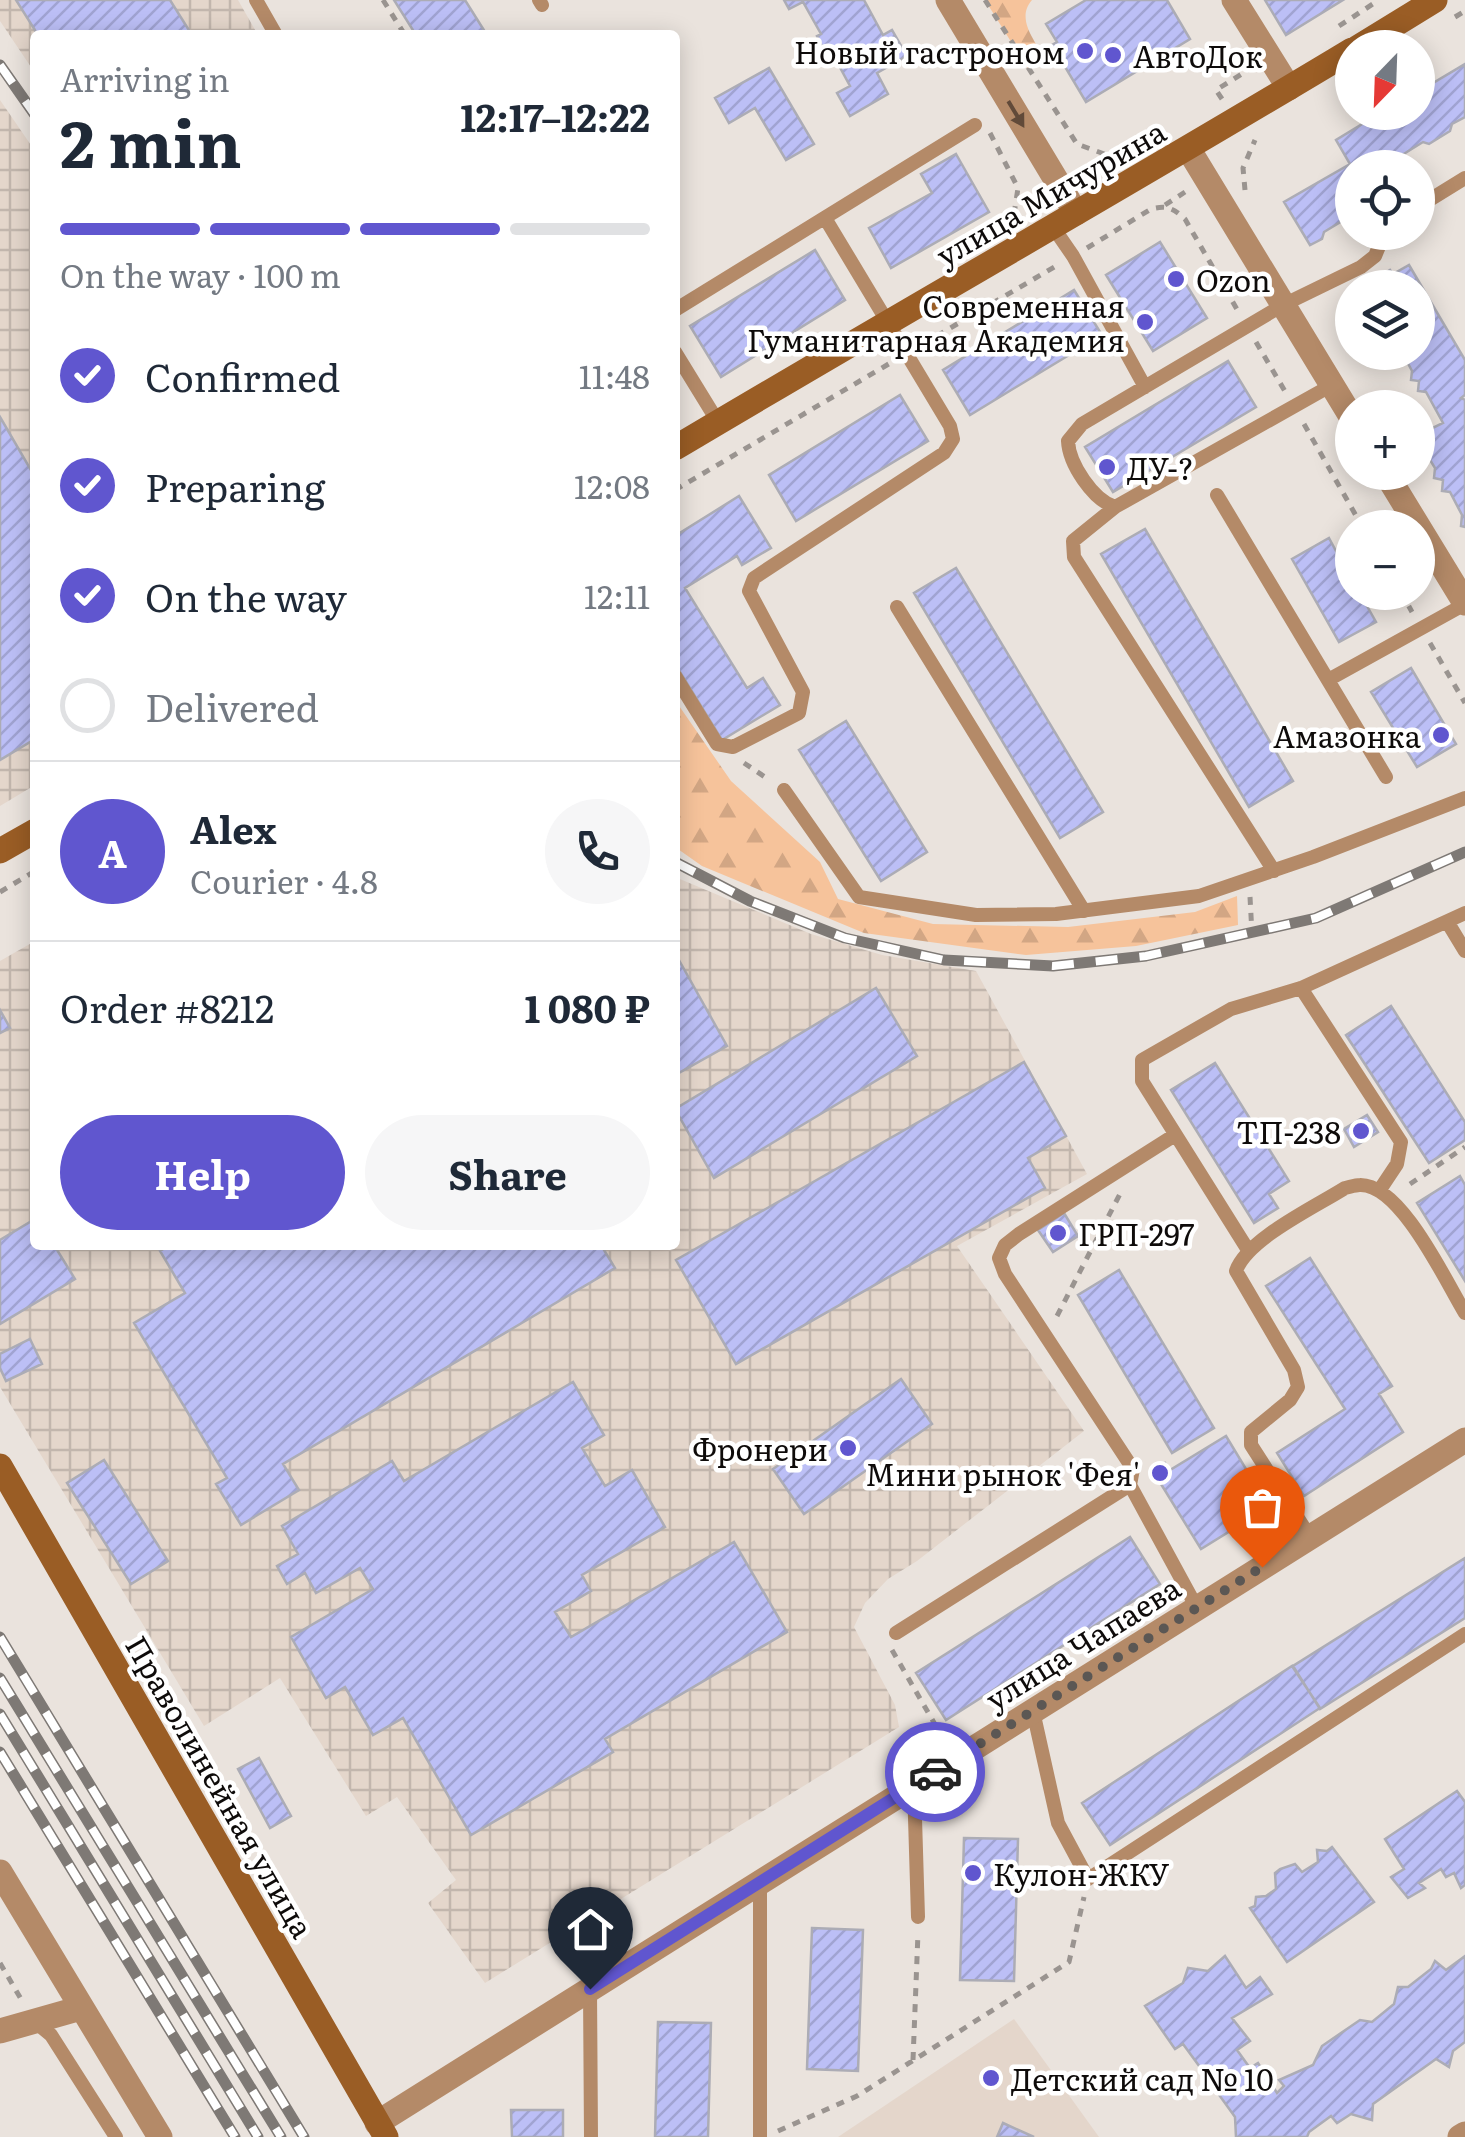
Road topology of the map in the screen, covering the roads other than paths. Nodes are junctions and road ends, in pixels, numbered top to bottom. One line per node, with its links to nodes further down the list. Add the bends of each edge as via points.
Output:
1 (256, 0): 5 (lane)
2 (948, 0): 13 (street, one-way to 13)
3 (1234, 0): 8 (street)
4 (1435, 0): 6 (main road, улица Мичурина)
5 (273, 30)
6 (1385, 30)
7 (1335, 60): 8 (main road, улица Мичурина)
8 (1289, 88): 10 (main road, улица Мичурина)
9 (981, 126): 14 (lane)
10 (1189, 150): 13 (main road, улица Мичурина); 17 (street)
11 (1465, 178): 12 (lane)
12 (1435, 197)
13 (1076, 213): 15 (main road, улица Мичурина)
14 (825, 218): 18 (lane); 19 (lane)
15 (1053, 228): 19 (main road, улица Мичурина); 22 (lane)
16 (1378, 250): 17 (lane, via 1361,268)
17 (1283, 304): 21 (street); 22 (lane)
18 (680, 307)
19 (887, 322): 24 (main road, улица Мичурина); 32 (lane, via 954,439 944,453 754,578 750,592 803,692 798,714 733,747 717,744)
20 (680, 360): 24 (lane)
21 (1332, 385): 23 (street); 28 (lane)
22 (1146, 386): 28 (lane, via 1082,424 1068,441 1096,498)
23 (1335, 390)
24 (718, 422): 25 (main road, улица Мичурина)
25 (680, 445)
26 (1397, 490): 29 (street)
27 (1217, 496): 31 (lane)
28 (1115, 507): 38 (lane, via 1073,541 1074,556)
29 (1465, 604): 31 (lane)
30 (897, 607): 39 (lane)
31 (1328, 680): 33 (lane)
32 (680, 684)
33 (1386, 777)
34 (784, 790): 39 (lane, via 859,897 976,915)
35 (1465, 798): 38 (lane)
36 (30, 834): 37 (main road)
37 (0, 852)
38 (1274, 871): 39 (lane, via 1199,896)
39 (1084, 910)
40 (1465, 913): 41 (lane)
41 (1448, 923): 42 (lane); 43 (lane)
42 (1465, 951)
43 (1301, 988): 44 (lane, via 1230,1010 1142,1060 1142,1081); 45 (lane, via 1401,1142)
44 (1175, 1134): 46 (lane); 50 (lane, via 1004,1245 1000,1258 1133,1468)
45 (1384, 1195): 46 (lane, via 1363,1184 1344,1188); 47 (lane, via 1402,1208)
46 (1248, 1250): 51 (lane, via 1236,1270 1298,1387 1251,1432 1251,1445)
47 (1465, 1313)
48 (1465, 1440): 51 (street, улица Чапаева)
49 (0, 1466): 64 (main road, Праволинейная улица)
50 (1130, 1485): 52 (lane); 53 (lane)
51 (1310, 1536): 52 (street, улица Чапаева)
52 (1197, 1608): 55 (street, улица Чапаева)
53 (896, 1633)
54 (1465, 1634): 55 (lane, via 1088,1879 1058,1822)
55 (1033, 1710): 56 (street, улица Чапаева)
56 (914, 1785): 58 (street, улица Чапаева); 59 (lane)
57 (0, 1872): 61 (street)
58 (760, 1882): 60 (street, улица Чапаева); 68 (lane)
59 (918, 1917)
60 (590, 1989): 64 (street, улица Чапаева); 67 (lane)
61 (81, 2008): 62 (street); 66 (street)
62 (34, 2021): 63 (street); 65 (lane, via 51,2035)
63 (0, 2031)
64 (382, 2130)
65 (116, 2137)
66 (160, 2137)
67 (591, 2137)
68 (763, 2137)

